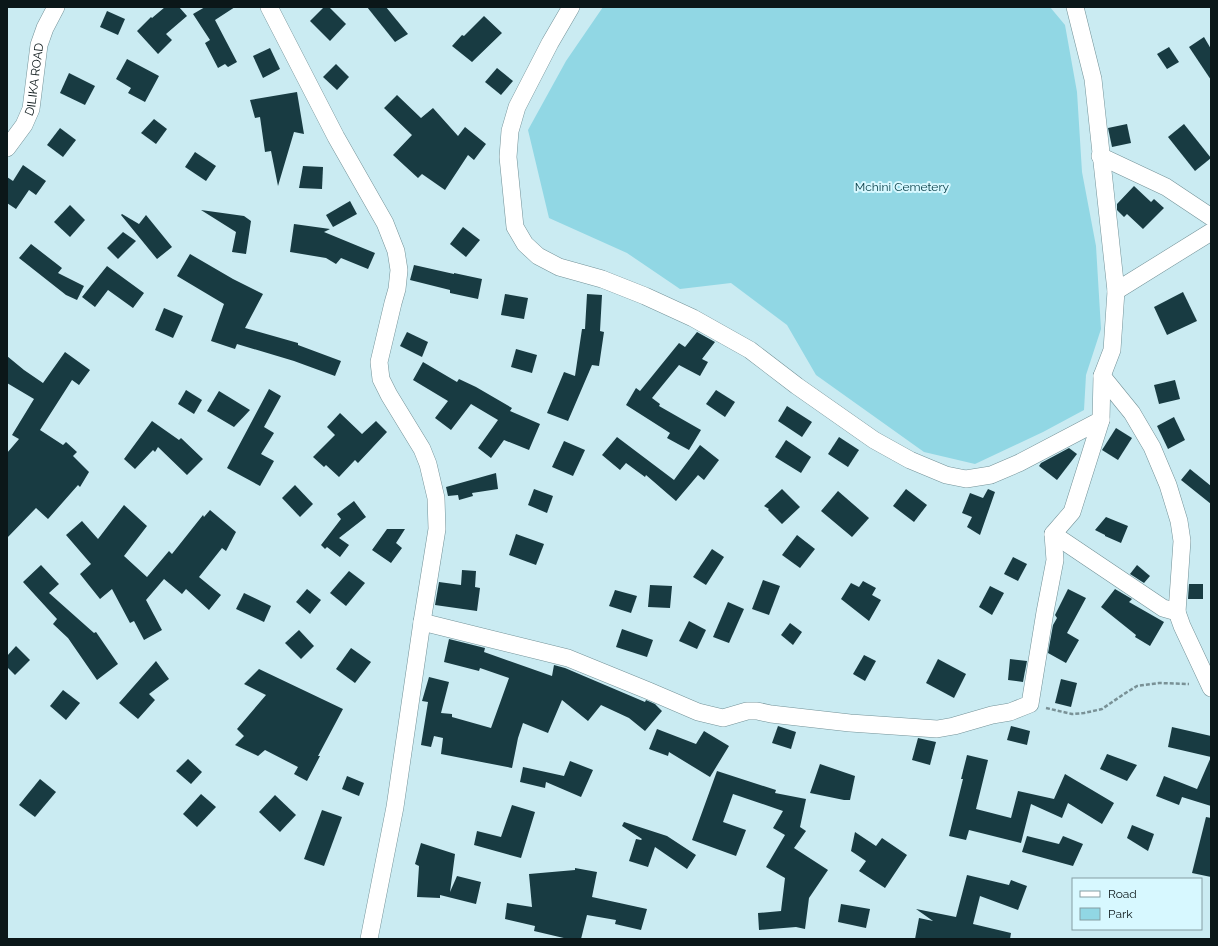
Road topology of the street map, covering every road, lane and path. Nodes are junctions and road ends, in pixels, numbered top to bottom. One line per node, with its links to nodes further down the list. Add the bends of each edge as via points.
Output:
1 (56, 7): 5 (street, DILIKA ROAD, via 39,45 31,109 24,125)
2 (269, 7): 14 (street, via 336,138 385,222 396,251 399,270 397,289 379,362 381,379 428,464 436,498 437,530)
3 (572, 7): 11 (street, via 517,107 510,131 508,157 515,226 525,244 538,256 559,267 602,279 645,296 693,318 750,350 874,440 910,460 946,475 966,479 991,475)
4 (1075, 7): 6 (street, via 1093,79)
5 (7, 148)
6 (1100, 156): 7 (street, via 1166,187); 9 (street)
7 (1211, 217)
8 (1211, 232): 9 (street)
9 (1116, 291): 10 (street, via 1112,350)
10 (1102, 376): 11 (street); 13 (street, via 1132,413 1152,447 1168,485 1182,541)
11 (1101, 420): 12 (street, via 1072,512)
12 (1053, 534): 13 (street, via 1163,608); 17 (street, via 1055,560)
13 (1177, 612): 16 (street)
14 (422, 622): 17 (street, via 568,658 698,712 723,718 757,711 850,723 937,729 1010,712); 18 (street, via 395,807)
15 (1192, 685): 17 (path, via 1186,682 1137,686 1102,710 1084,713 1072,714)
16 (1211, 688)
17 (1030, 704)
18 (369, 939)

